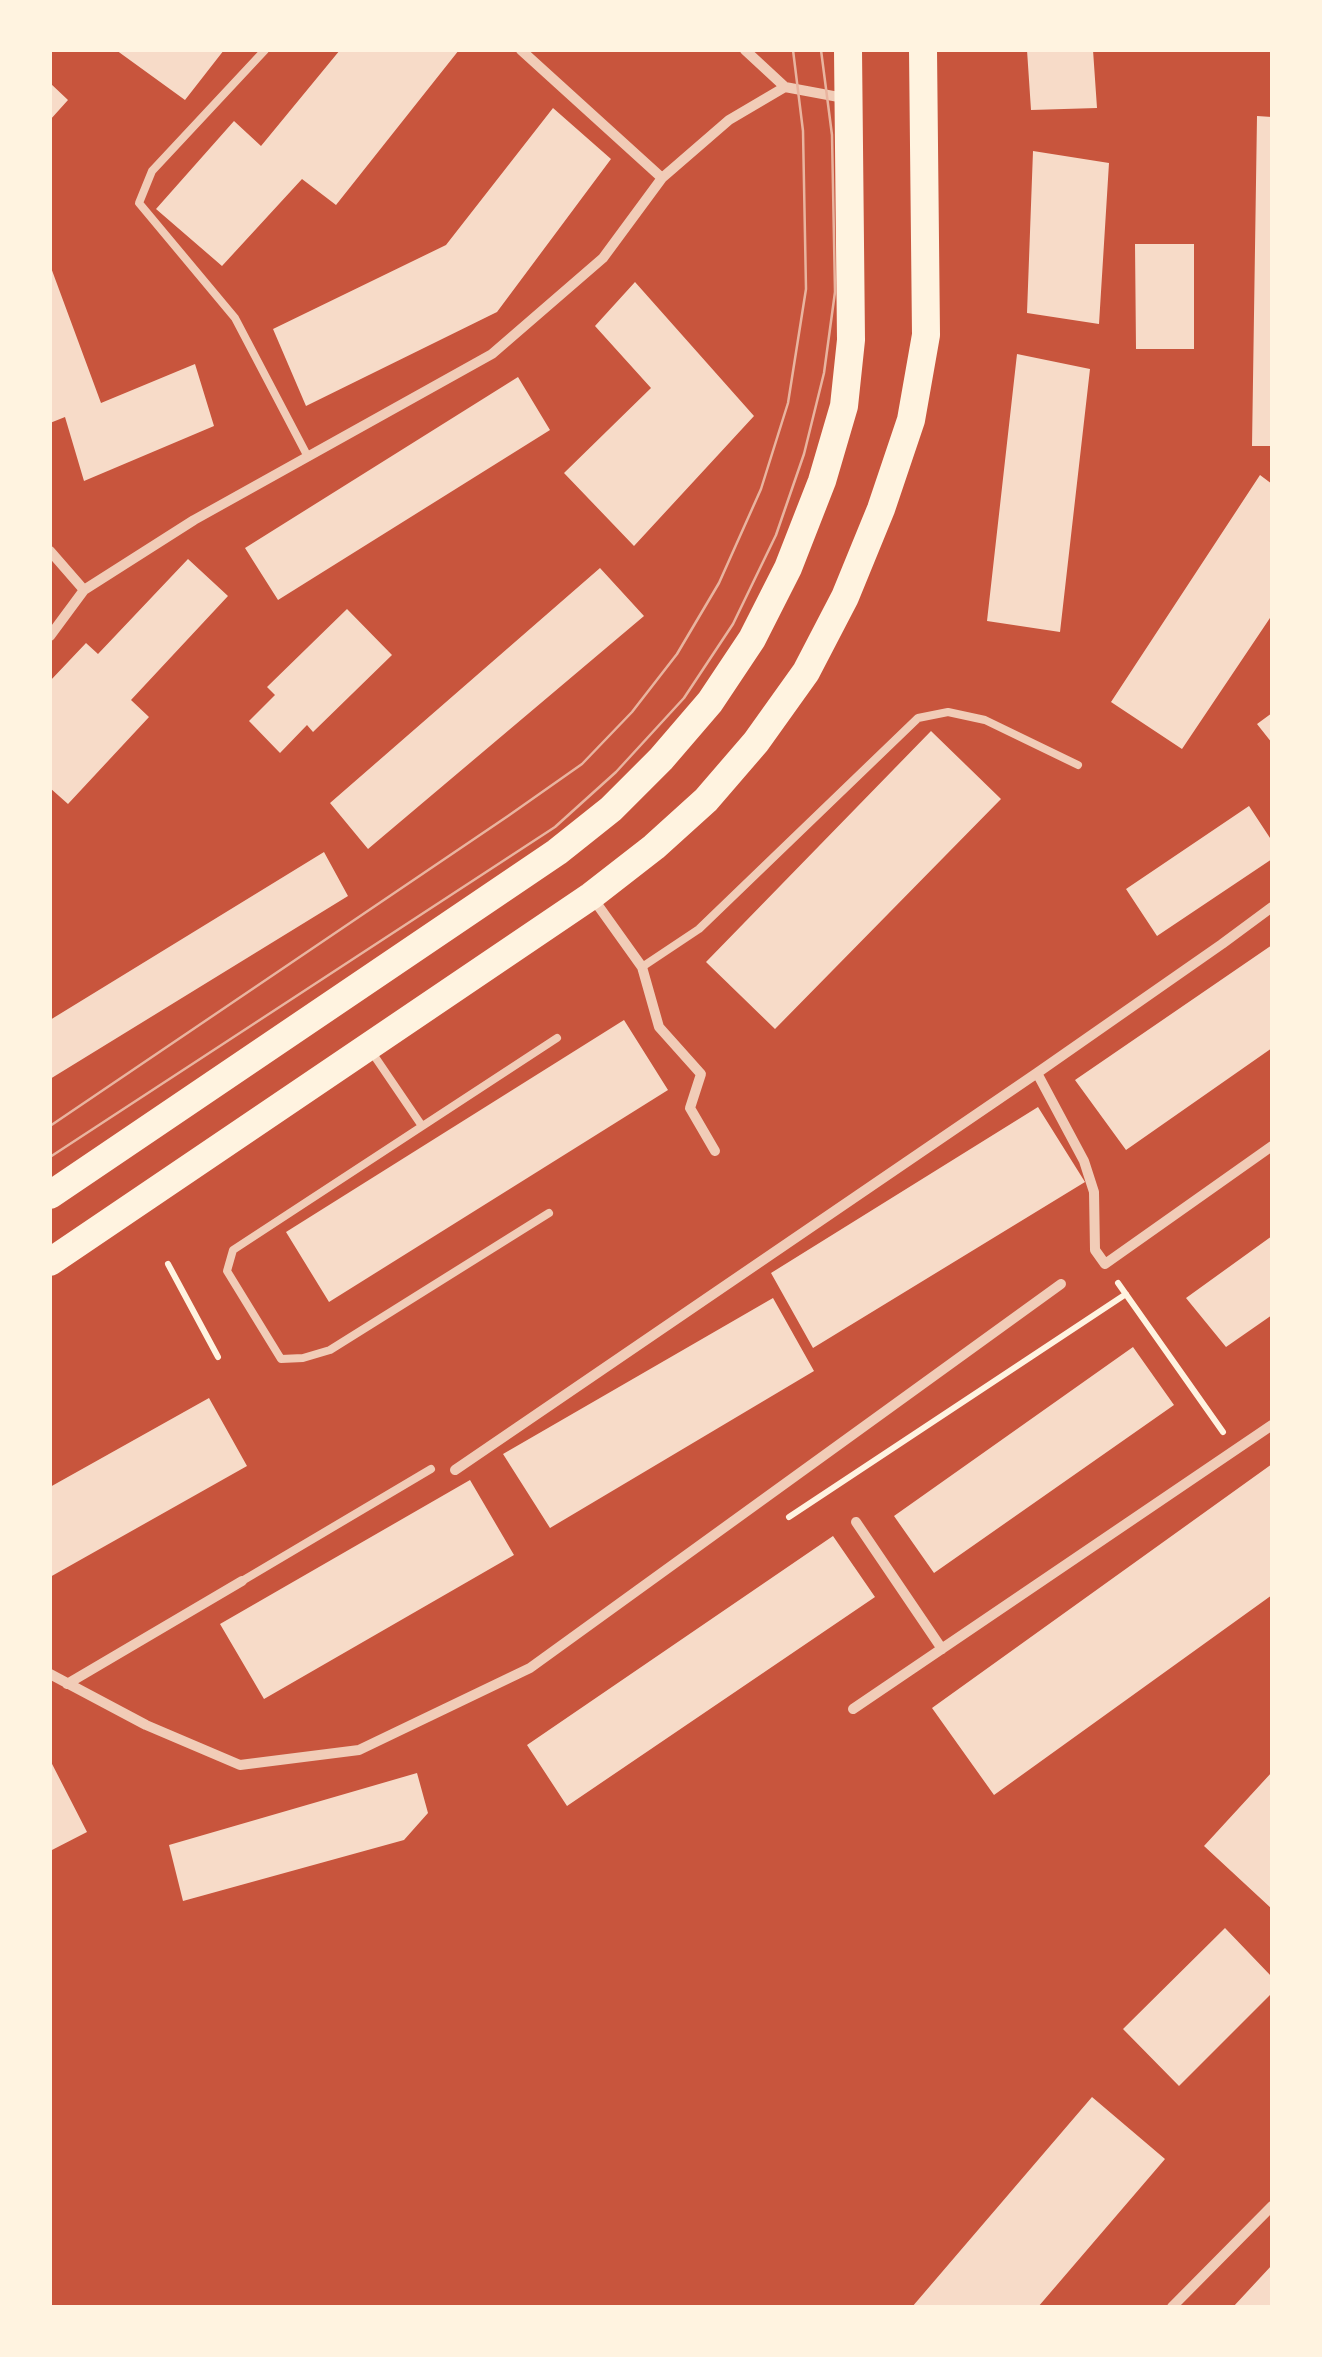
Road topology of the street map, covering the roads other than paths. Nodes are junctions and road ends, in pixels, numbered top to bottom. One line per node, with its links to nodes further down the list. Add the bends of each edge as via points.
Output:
1 (264, 50): 9 (lane, via 152,171 140,203 234,318)
2 (521, 50): 8 (street)
3 (746, 50): 6 (street)
4 (848, 50): 7 (highway)
5 (922, 50): 14 (highway, via 926,335 911,420 881,509 806,672 756,742 706,800)
6 (784, 87): 7 (street); 8 (street, via 729,120)
7 (848, 99): 23 (highway, via 851,340 844,406 788,568 710,702 611,810 557,852)
8 (662, 178): 9 (street, via 603,258 492,354)
9 (308, 456): 11 (street)
10 (50, 551): 11 (street)
11 (84, 590): 12 (street)
12 (50, 636)
13 (1078, 765): 16 (lane, via 985,720 948,712 918,718 699,928)
14 (591, 896): 16 (street); 18 (highway)
15 (1272, 907): 19 (street)
16 (642, 966): 22 (street, via 660,1027 701,1074 690,1108)
17 (557, 1038): 20 (lane)
18 (368, 1046): 20 (lane); 25 (highway)
19 (1037, 1074): 21 (street, via 1084,1160 1094,1192 1095,1250 1105,1264); 29 (street)
20 (422, 1126): 24 (lane, via 233,1250 227,1271 282,1359 330,1350)
21 (1272, 1146)
22 (715, 1152)
23 (50, 1195)
24 (549, 1213)
25 (50, 1262)
26 (1061, 1284): 34 (street, via 530,1668 359,1750 240,1765)
27 (1272, 1425): 32 (street)
28 (431, 1470): 31 (lane)
29 (455, 1470)
30 (856, 1522): 32 (street)
31 (242, 1581): 34 (street)
32 (942, 1648): 35 (street)
33 (50, 1674): 34 (street)
34 (67, 1684)
35 (852, 1709)
36 (1272, 2206): 37 (street)
37 (1172, 2307)

